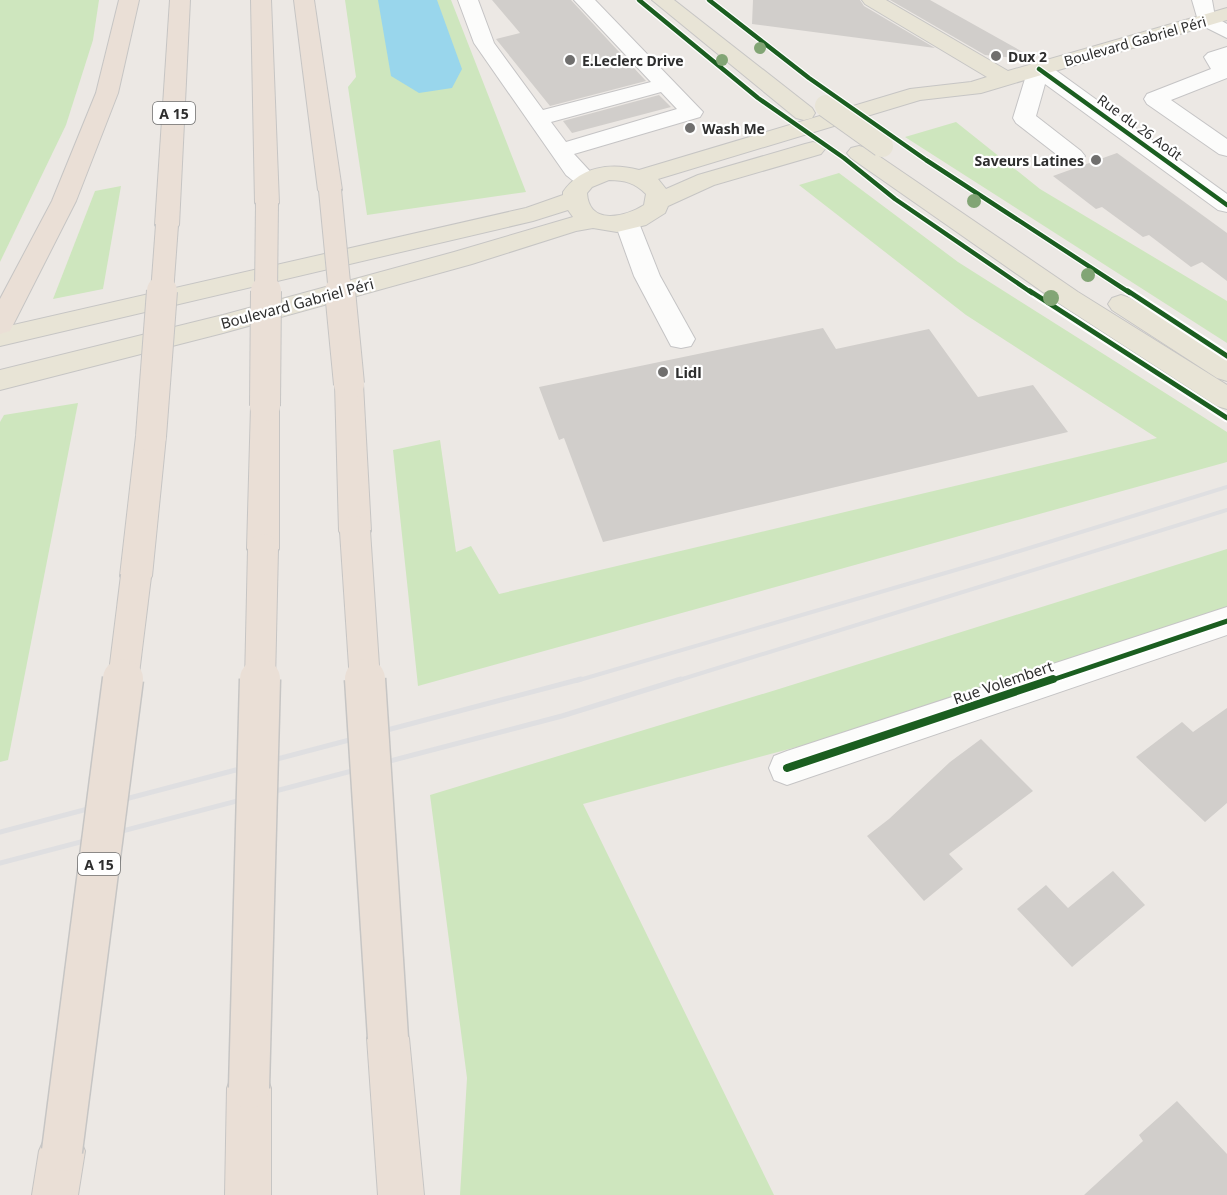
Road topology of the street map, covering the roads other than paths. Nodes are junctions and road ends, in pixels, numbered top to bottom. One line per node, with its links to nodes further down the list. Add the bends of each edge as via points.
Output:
1 (129, 0): 29 (highway, via 103,104 64,201)
2 (180, 0): 37 (highway, A 15, bridge, via 151,436)
3 (261, 0): 38 (highway, bridge, via 267,203 265,406)
4 (304, 0): 39 (highway, bridge, via 330,190 349,384 355,531)
5 (468, 0): 18 (street, via 484,43)
6 (584, 0): 16 (street)
7 (662, 0): 20 (main road, via 804,113)
8 (688, 0): 20 (main road, bridge, via 826,106)
9 (872, 0): 15 (main road)
10 (1204, 10): 11 (main road, Boulevard Gabriel Péri); 12 (street); 14 (main road, Boulevard Gabriel Péri)
11 (1227, 14)
12 (1227, 32)
13 (1227, 53): 19 (street, via 1215,57 1223,72 1155,99)
14 (1039, 69): 15 (main road, Boulevard Gabriel Péri); 22 (street, via 1024,118); 26 (street, Rue du 26 Août)
15 (1004, 78): 17 (main road, Boulevard Gabriel Péri)
16 (666, 84): 18 (street); 21 (street, via 692,112)
17 (973, 88): 23 (main road, Boulevard Gabriel Péri, via 918,94); 25 (main road, Boulevard Gabriel Péri, via 943,108 706,180)
18 (535, 115): 21 (street)
19 (1227, 149)
20 (871, 150): 32 (main road); 34 (main road, via 976,236)
21 (560, 151): 24 (street, via 574,170)
22 (1073, 156)
23 (639, 177): 24 (main road, via 606,173); 25 (main road, via 654,187)
24 (580, 190): 27 (main road, via 576,208); 30 (main road, via 533,214)
25 (658, 201): 28 (main road, via 649,215)
26 (1227, 205)
27 (593, 220): 28 (main road); 33 (main road, Boulevard Gabriel Péri, via 77,363)
28 (627, 223): 31 (street, via 647,276)
29 (5, 315)
30 (0, 337)
31 (681, 339)
32 (1220, 367)
33 (0, 380)
34 (1227, 399)
35 (1227, 621): 36 (street, Rue Volembert)
36 (787, 768)
37 (56, 1195)
38 (248, 1195)
39 (401, 1195)

